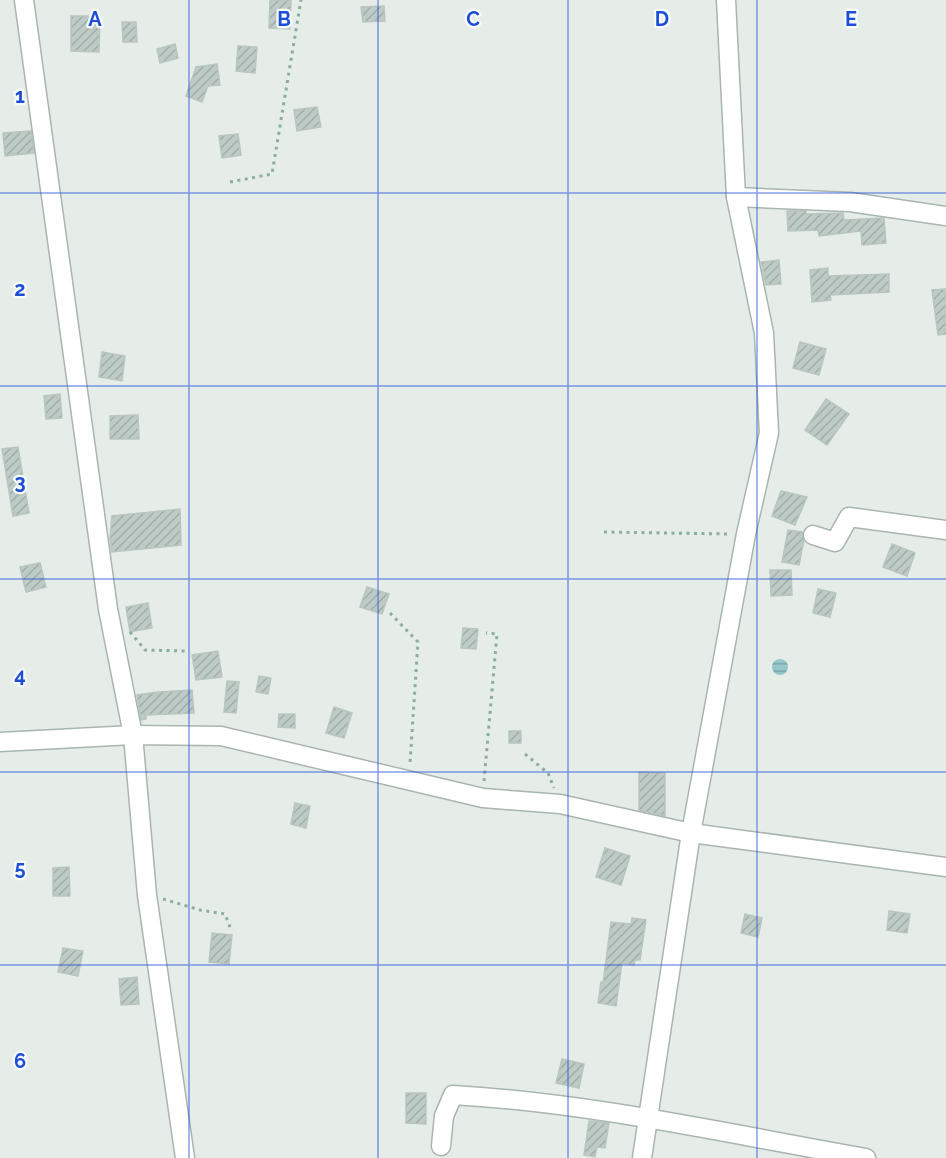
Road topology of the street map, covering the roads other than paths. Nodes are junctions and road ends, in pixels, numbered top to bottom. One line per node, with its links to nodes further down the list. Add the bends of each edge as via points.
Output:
1 (24, 0): 7 (street, via 108,609)
2 (726, 0): 3 (street)
3 (736, 197): 4 (street, via 850,202); 9 (street, via 764,333 769,433 746,534)
4 (946, 216)
5 (946, 530): 6 (street, via 849,517 835,542)
6 (813, 535)
7 (133, 735): 8 (street); 9 (street, via 221,736 483,798 560,804); 13 (street, via 147,895)
8 (0, 742)
9 (691, 833): 10 (street); 11 (street)
10 (946, 867)
11 (648, 1118): 12 (street, via 453,1095 444,1116); 14 (street); 15 (street)
12 (441, 1146)
13 (185, 1158)
14 (642, 1158)
15 (866, 1158)

